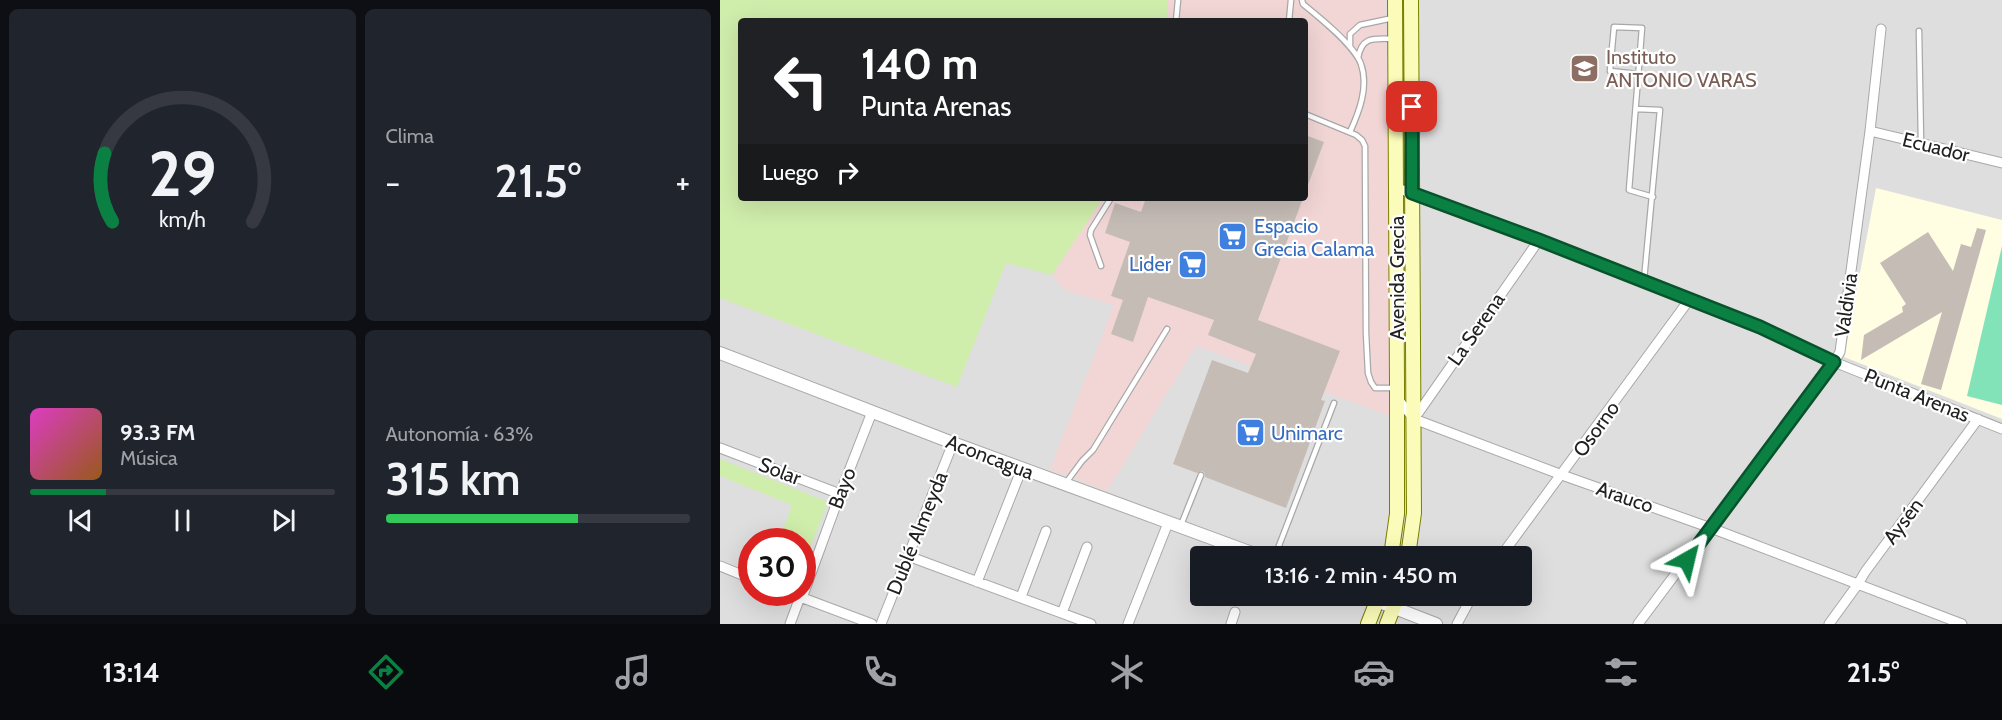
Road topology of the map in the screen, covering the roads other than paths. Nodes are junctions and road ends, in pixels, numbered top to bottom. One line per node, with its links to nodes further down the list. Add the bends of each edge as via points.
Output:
1 (1178, 0): 6 (lane)
2 (1291, 0): 7 (lane)
3 (1302, 0): 12 (lane)
4 (1395, 0): 8 (main road, Avenida Grecia)
5 (1411, 0): 22 (main road, Avenida Grecia)
6 (1176, 18)
7 (1289, 18)
8 (1395, 18): 11 (main road, Avenida Grecia); 12 (lane, via 1360,25 1350,34)
9 (1881, 29): 17 (street, Valdivia)
10 (1919, 31): 19 (lane)
11 (1395, 39): 13 (lane, via 1365,42); 21 (main road, Avenida Grecia)
12 (1350, 47): 13 (lane)
13 (1358, 58): 18 (lane, via 1363,93)
14 (1638, 74): 14 (lane, via 1610,70 1614,27 1642,28); 15 (lane)
15 (1636, 109): 23 (lane, via 1629,190); 23 (lane, via 1660,110)
16 (1308, 115): 18 (lane)
17 (1870, 131): 19 (street, Ecuador); 31 (street, Valdivia, via 1840,352)
18 (1350, 132): 32 (lane, via 1362,140 1366,154 1368,373 1375,388)
19 (1921, 144): 20 (street, Ecuador)
20 (2002, 163)
21 (1397, 188): 22 (street, Punta Arenas); 32 (main road, Avenida Grecia)
22 (1412, 193): 25 (street, Punta Arenas); 35 (main road, Avenida Grecia)
23 (1653, 196): 27 (lane)
24 (1109, 201): 26 (lane, via 1090,235)
25 (1539, 240): 27 (street, Punta Arenas); 35 (street, La Serena)
26 (1101, 266)
27 (1644, 282): 28 (street, Punta Arenas)
28 (1689, 300): 31 (street, Punta Arenas, via 1760,327); 42 (street, Osorno)
29 (1167, 329): 43 (lane, via 1093,450)
30 (720, 353): 34 (street, Aconcagua)
31 (1834, 362): 36 (street, Punta Arenas); 47 (street, Valdivia)
32 (1397, 393): 35 (street); 51 (main road, Avenida Grecia)
33 (1334, 403): 50 (lane)
34 (872, 412): 38 (street, Aconcagua); 44 (street, Bayo)
35 (1414, 419): 42 (street, Arauco); 52 (main road, Avenida Grecia, via 1414,513)
36 (1978, 419): 37 (street, Punta Arenas); 60 (street, Aysén)
37 (2002, 429)
38 (953, 443): 40 (street, Aconcagua); 55 (street, Dublé Almeyda)
39 (720, 448): 44 (street, Solar)
40 (1022, 468): 43 (street, Aconcagua); 59 (street)
41 (1201, 475): 46 (lane)
42 (1562, 475): 47 (street, Arauco); 53 (street, Osorno)
43 (1065, 485): 45 (street, Aconcagua)
44 (840, 494): 56 (street, Bayo)
45 (1168, 523): 46 (street, Aconcagua); 74 (street)
46 (1180, 527): 49 (street, Aconcagua)
47 (1711, 528): 60 (street, Arauco); 80 (street, Valdivia)
48 (1046, 531): 61 (street)
49 (1232, 546)
50 (1279, 546)
51 (1392, 546)
52 (1409, 546)
53 (1509, 546)
54 (1087, 547): 69 (street)
55 (908, 556): 59 (street); 72 (street, Dublé Almeyda)
56 (816, 558)
57 (720, 566): 58 (street)
58 (738, 573)
59 (977, 582): 61 (street)
60 (1858, 585): 81 (street, Aysén); 82 (street, Arauco)
61 (1022, 597): 69 (street)
62 (816, 603): 71 (street)
63 (798, 606): 70 (street, Bayo)
64 (1375, 606): 76 (main road)
65 (1394, 606): 77 (main road)
66 (1405, 606): 78 (street)
67 (1467, 606): 79 (street)
68 (1235, 612): 75 (street)
69 (1062, 613): 73 (street)
70 (790, 624)
71 (872, 624)
72 (881, 624)
73 (1091, 624)
74 (1128, 624)
75 (1230, 624)
76 (1368, 624)
77 (1387, 624)
78 (1436, 624)
79 (1457, 624)
80 (1638, 624)
81 (1829, 624)
82 (1962, 624)

